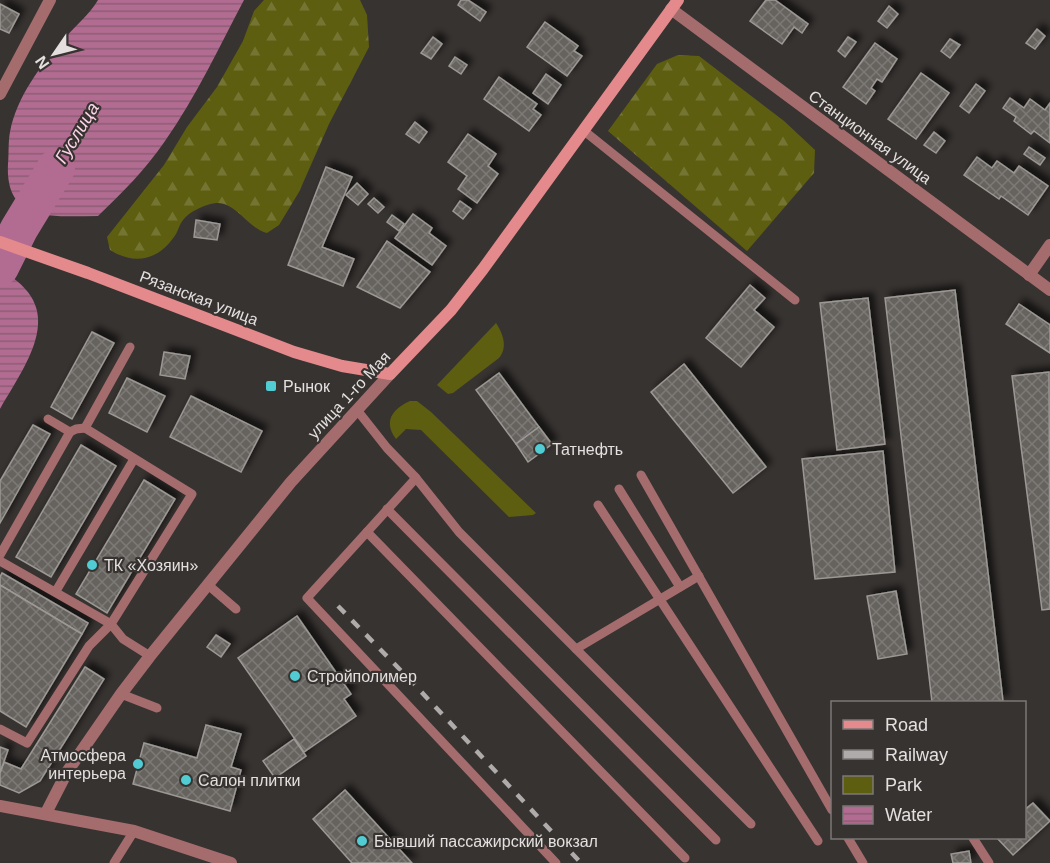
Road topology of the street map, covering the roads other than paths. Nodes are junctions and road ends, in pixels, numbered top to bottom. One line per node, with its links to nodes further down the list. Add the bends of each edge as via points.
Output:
1 (50, 0): 3 (street)
2 (675, 5): 4 (main road, улица 1-го Мая); 7 (street, Станционная улица)
3 (0, 94)
4 (583, 130): 9 (lane); 11 (main road, улица 1-го Мая, via 451,310)
5 (0, 242): 11 (main road, Рязанская улица, via 294,352)
6 (1050, 246): 7 (street)
7 (1029, 275): 8 (street, Станционная улица)
8 (1050, 290)
9 (795, 300)
10 (129, 347): 14 (lane)
11 (390, 374): 12 (street, улица 1-го Мая)
12 (357, 410): 18 (lane); 26 (street, улица 1-го Мая)
13 (48, 419): 15 (lane)
14 (85, 428): 15 (lane); 16 (lane)
15 (70, 432): 23 (lane)
16 (134, 459): 28 (lane); 31 (lane, via 192,494)
17 (641, 475): 25 (lane)
18 (416, 478): 21 (lane); 32 (lane, via 459,532)
19 (619, 489): 27 (lane)
20 (598, 505): 29 (lane)
21 (387, 509): 22 (lane); 44 (lane)
22 (367, 532): 46 (lane); 49 (lane, via 307,598)
23 (0, 555)
24 (0, 561): 28 (lane)
25 (699, 576): 27 (lane); 38 (lane)
26 (207, 584): 30 (lane); 33 (street, улица 1-го Мая)
27 (680, 587): 29 (lane)
28 (56, 591): 31 (lane)
29 (660, 600): 32 (lane); 45 (lane)
30 (236, 609)
31 (111, 624): 33 (lane, via 123,639); 36 (lane, via 89,646 27,743)
32 (576, 649): 40 (lane)
33 (150, 656): 34 (street, улица 1-го Мая)
34 (121, 694): 35 (lane); 39 (street, улица 1-го Мая, via 67,772)
35 (157, 708)
36 (0, 729)
37 (0, 806): 39 (street)
38 (831, 808)
39 (46, 813): 41 (street)
40 (751, 824)
41 (134, 831): 47 (lane); 48 (street)
42 (849, 839): 50 (lane)
43 (975, 839): 51 (lane)
44 (716, 840)
45 (818, 841)
46 (685, 858)
47 (114, 863)
48 (231, 863)
49 (556, 863)
50 (863, 863)
51 (989, 863)

